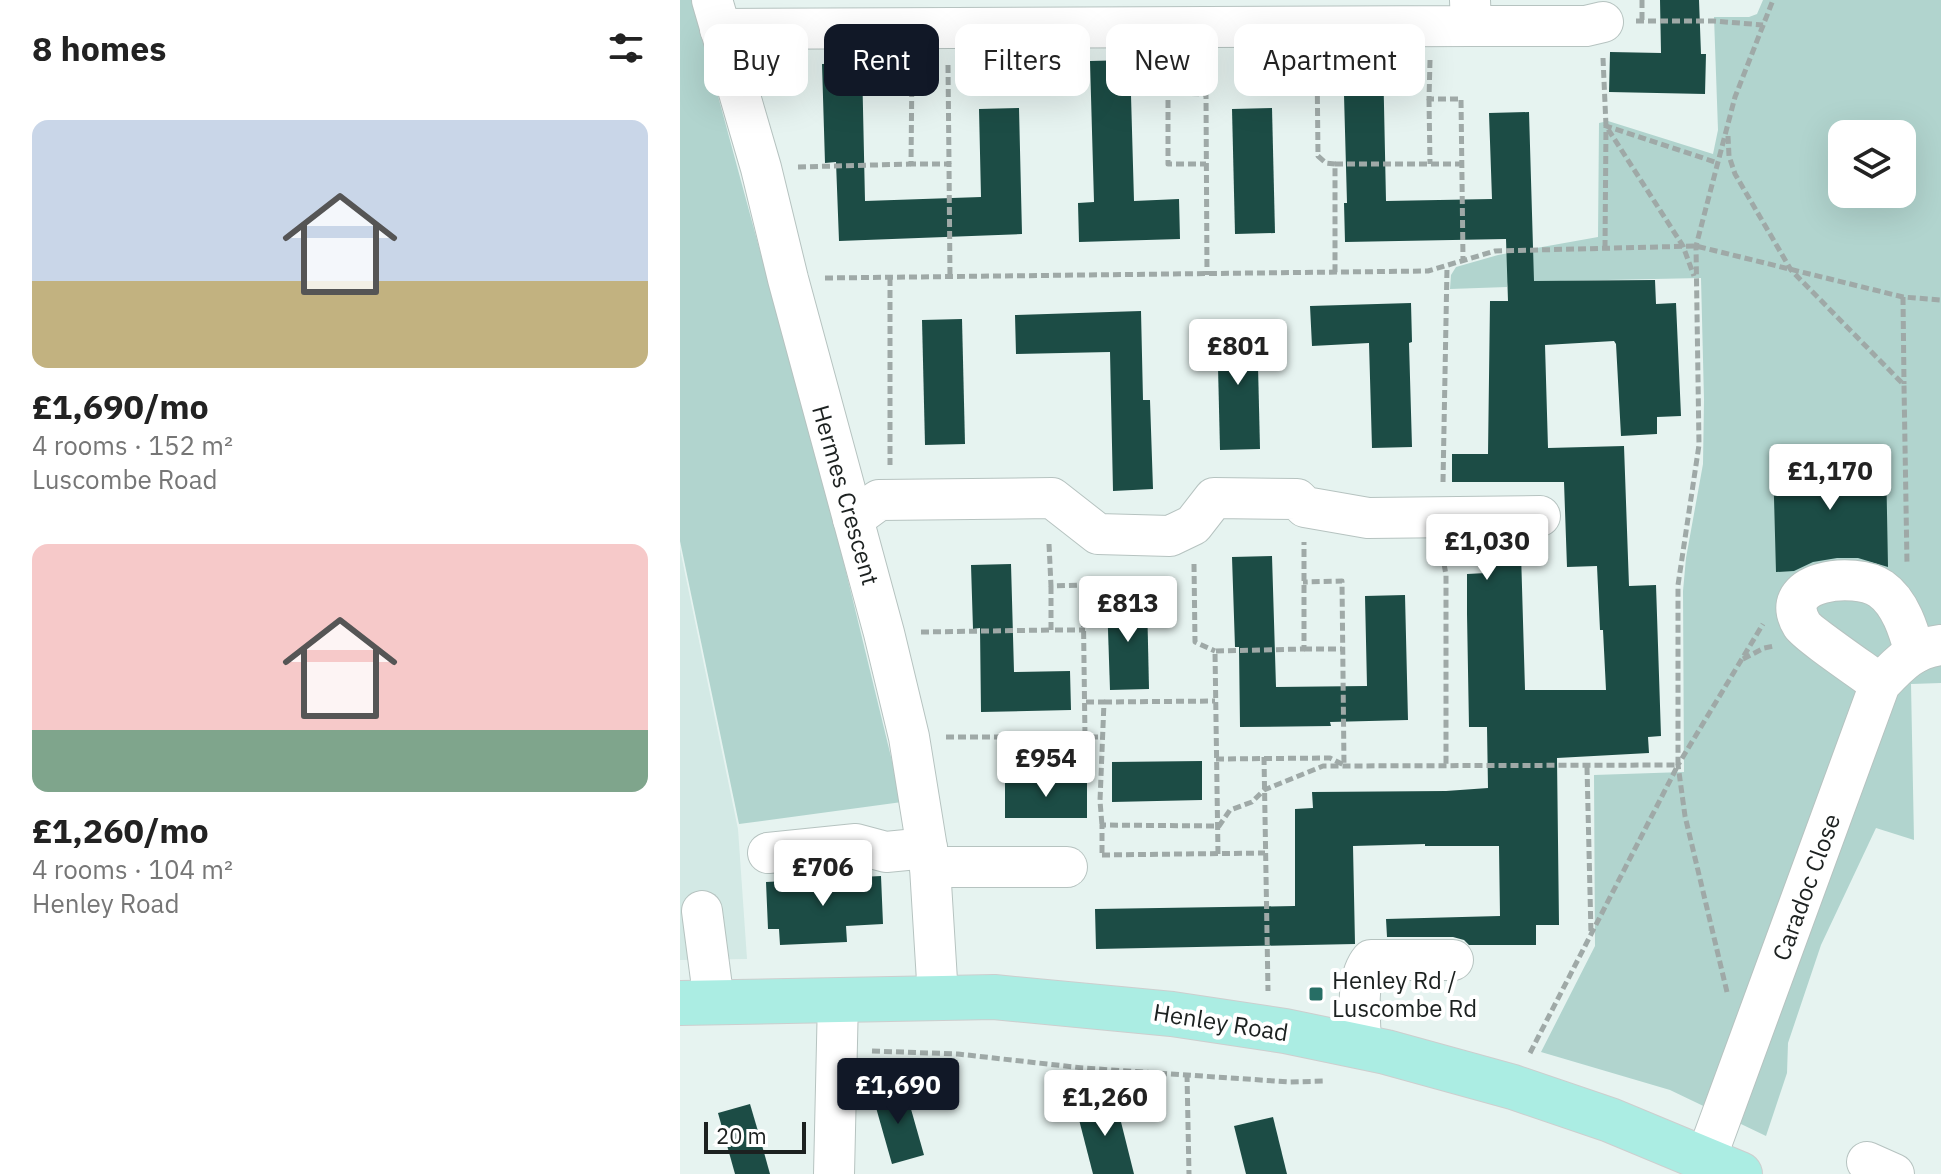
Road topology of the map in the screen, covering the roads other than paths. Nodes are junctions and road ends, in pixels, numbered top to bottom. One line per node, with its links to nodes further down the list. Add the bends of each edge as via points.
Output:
1 (1470, 13): 2 (street, via 1429,27 930,28); 3 (street, via 1586,26)
2 (716, 15): 4 (street, Hermes Crescent, via 788,279)
3 (1603, 22)
4 (866, 510): 5 (street, via 1052,498 1098,534 1170,536 1193,525 1214,498 1297,499 1305,507 1368,518); 9 (street, Hermes Crescent)
5 (1540, 516)
6 (1928, 649): 7 (street, Caradoc Close, via 1905,658); 7 (street, via 1881,589 1856,580 1829,581 1800,596 1797,608 1803,627)
7 (1880, 684): 17 (street, Caradoc Close, via 1743,1057)
8 (768, 853): 9 (street, via 856,844)
9 (928, 857): 10 (street); 13 (street, Hermes Crescent)
10 (1084, 861)
11 (702, 911): 15 (street)
12 (1453, 960): 16 (street, via 1371,960 1363,969)
13 (938, 997): 14 (main road, Henley Road); 16 (main road, Henley Road, via 1069,1002 1172,1014)
14 (838, 999): 15 (main road, Henley Road); 18 (street)
15 (697, 1003)
16 (1361, 1047): 17 (main road, Henley Road, via 1513,1087)
17 (1723, 1167)
18 (834, 1174)

